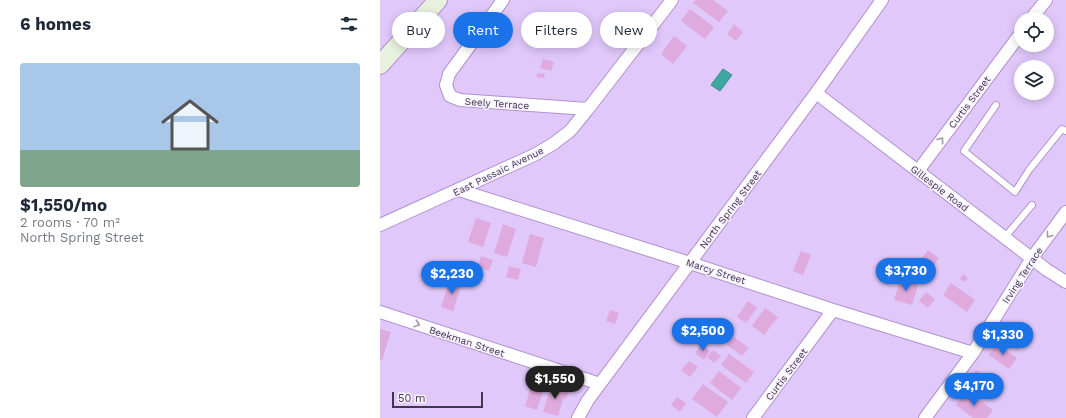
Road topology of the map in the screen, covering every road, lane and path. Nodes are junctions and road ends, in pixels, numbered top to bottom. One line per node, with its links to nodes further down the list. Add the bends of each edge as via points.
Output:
1 (423, 0): 9 (main road)
2 (438, 0): 10 (main road)
3 (503, 0): 13 (street, Seely Terrace, via 449,74 446,85 450,96 460,100)
4 (672, 0): 13 (street, East Passaic Avenue)
5 (882, 0): 11 (street, North Spring Street)
6 (1046, 0): 7 (street)
7 (1037, 12)
8 (1014, 42): 15 (street, Curtis Street, one-way to 8)
9 (380, 48)
10 (380, 65)
11 (816, 93): 15 (street, Gillespie Road); 22 (street, North Spring Street)
12 (996, 106): 14 (lane, via 964,151 1015,192 1062,129)
13 (588, 109): 16 (street, East Passaic Avenue, via 570,131 553,144)
14 (1066, 131)
15 (918, 171): 20 (street, Gillespie Road)
16 (459, 190): 19 (street, East Passaic Avenue); 22 (street, Marcy Street)
17 (1032, 205): 20 (lane)
18 (1066, 212): 21 (street, Irving Terrace, one-way to 21)
19 (380, 226)
20 (1005, 237): 21 (street, Gillespie Road)
21 (1032, 258): 23 (street, Gillespie Road); 26 (street, Irving Terrace)
22 (690, 263): 24 (street, Marcy Street); 27 (street, North Spring Street)
23 (1066, 282)
24 (833, 310): 26 (street, Marcy Street); 29 (street, Curtis Street)
25 (380, 312): 27 (street, Beekman Street, one-way to 27)
26 (973, 353): 30 (street, Irving Terrace)
27 (600, 384): 28 (street, North Spring Street)
28 (578, 418)
29 (753, 418)
30 (925, 418)

